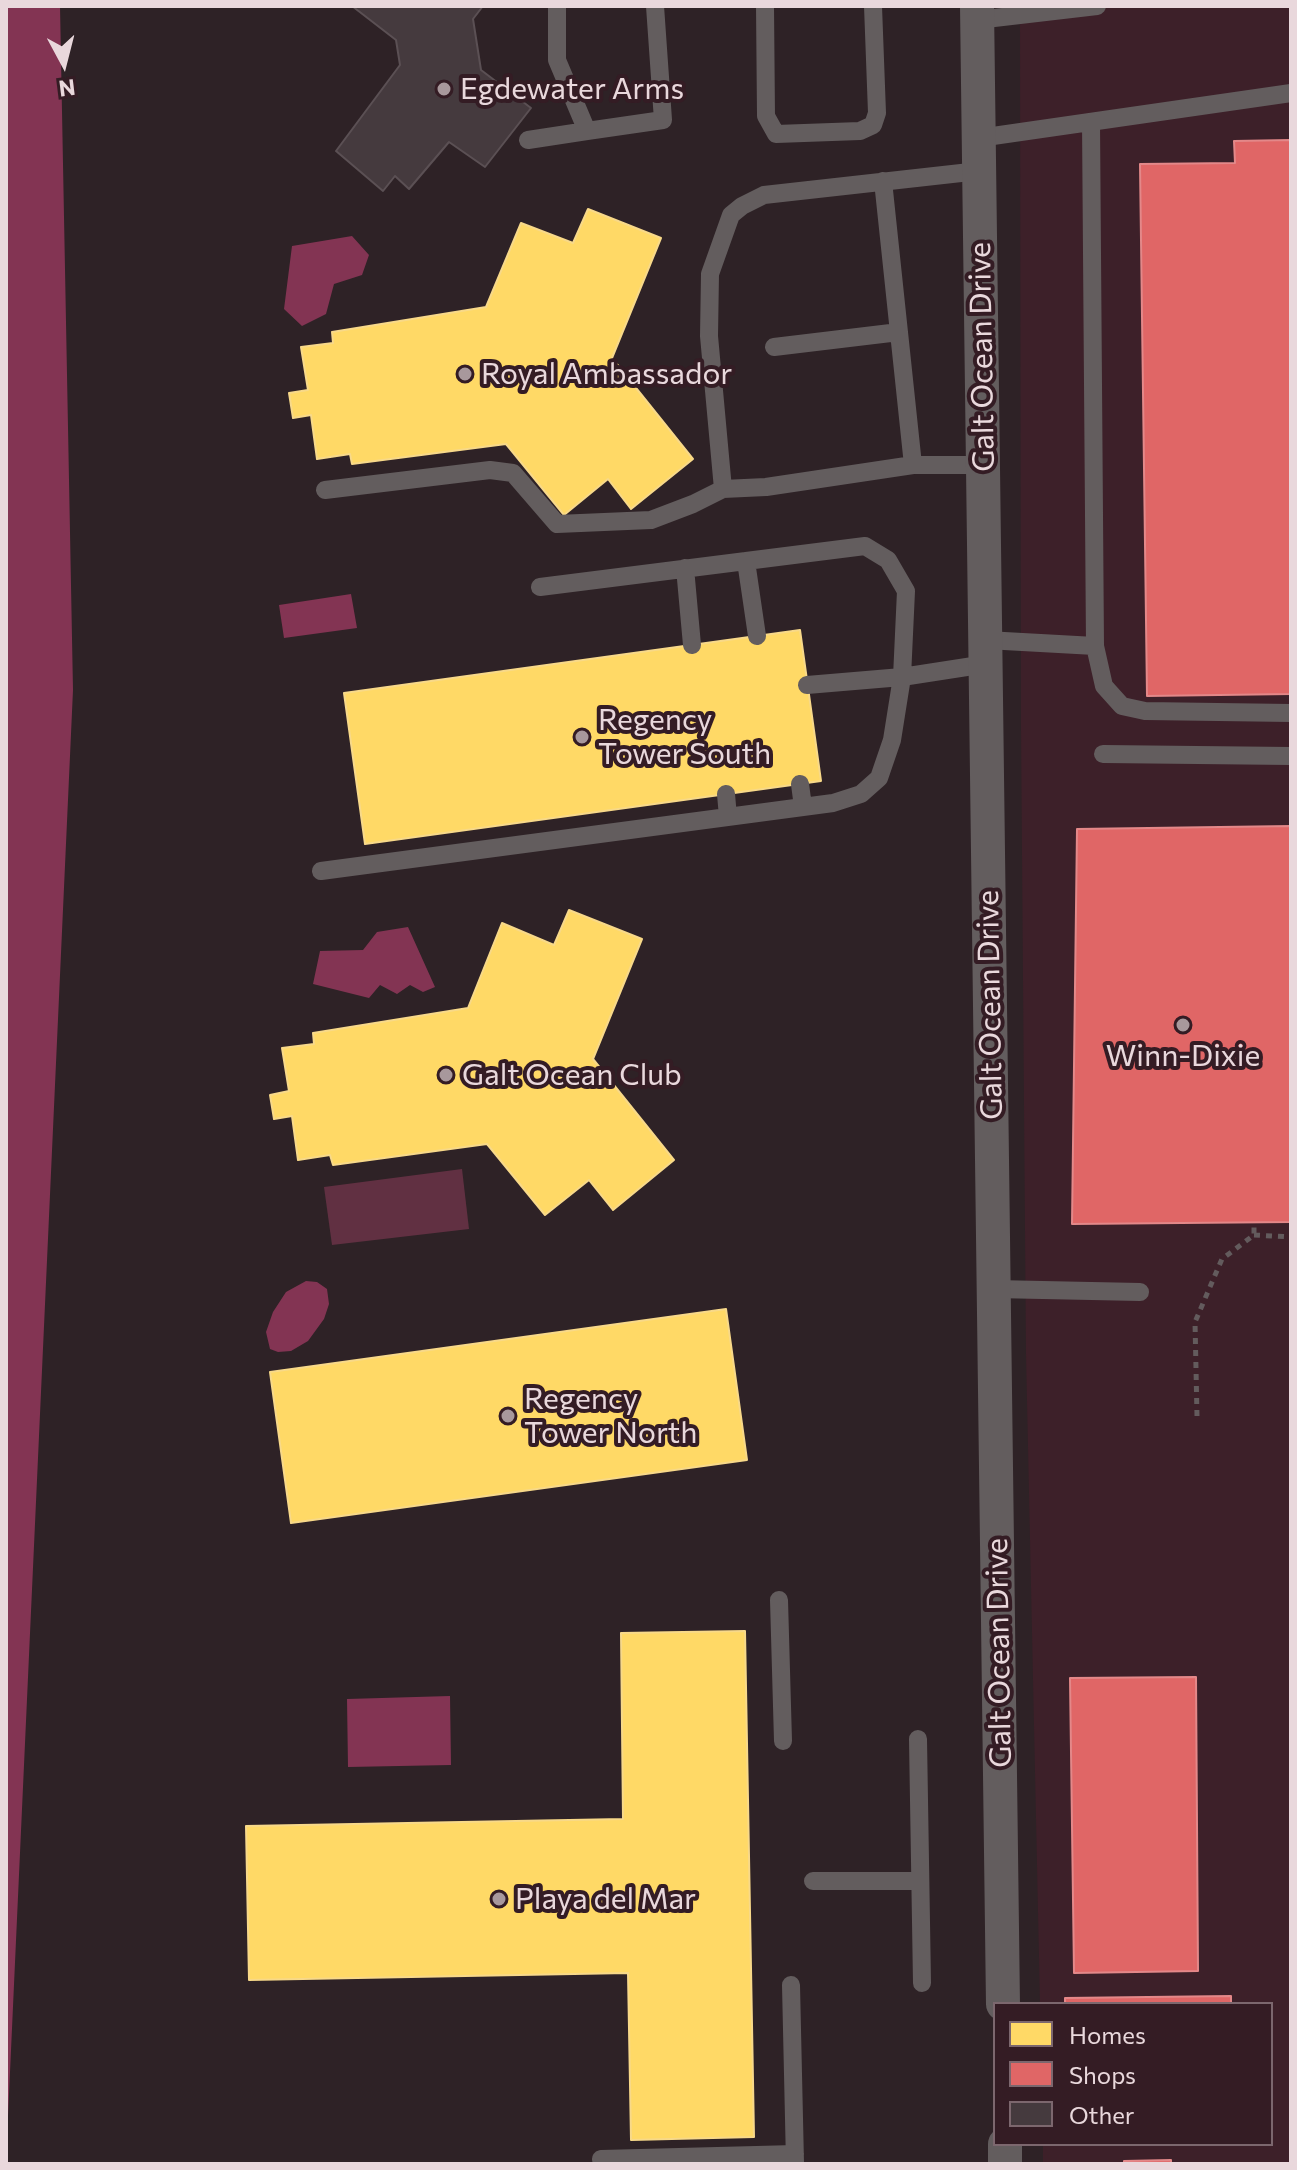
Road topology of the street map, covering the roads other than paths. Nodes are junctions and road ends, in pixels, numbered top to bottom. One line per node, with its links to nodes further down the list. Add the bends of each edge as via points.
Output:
1 (557, 6): 10 (lane, via 557,60)
2 (655, 6): 10 (lane, via 663,120)
3 (765, 6): 4 (lane, via 766,116 776,134 860,131 873,125)
4 (873, 6)
5 (1097, 6): 6 (lane)
6 (1073, 7): 7 (lane)
7 (977, 13): 12 (street, Galt Ocean Drive)
8 (1291, 93): 9 (lane)
9 (1091, 122): 12 (lane); 25 (lane)
10 (587, 131): 11 (lane)
11 (528, 140)
12 (979, 154): 13 (lane); 17 (street, Galt Ocean Drive)
13 (883, 181): 14 (lane); 18 (lane, via 764,195 731,215 710,274 709,336)
14 (899, 332): 15 (lane); 16 (lane)
15 (774, 347)
16 (913, 465): 17 (lane); 18 (lane)
17 (983, 465): 26 (street, Galt Ocean Drive)
18 (723, 489): 19 (lane, via 651,520 557,524 513,473 490,470)
19 (325, 490)
20 (746, 561): 21 (lane); 23 (lane); 27 (lane, via 865,546 888,560 906,591)
21 (685, 568): 22 (lane); 24 (lane)
22 (540, 587)
23 (757, 636)
24 (692, 645)
25 (1095, 646): 26 (lane); 29 (lane, via 1104,686 1122,706 1145,711)
26 (986, 652): 27 (lane); 37 (street, Galt Ocean Drive)
27 (902, 677): 28 (lane); 34 (lane, via 892,740 879,778 861,794)
28 (807, 685)
29 (1291, 713)
30 (1103, 754): 31 (lane)
31 (1291, 756)
32 (800, 784): 34 (lane)
33 (726, 794): 35 (lane)
34 (803, 807): 35 (lane)
35 (728, 817): 36 (lane)
36 (321, 871)
37 (994, 1289): 38 (lane); 46 (street, Galt Ocean Drive)
38 (1140, 1292)
39 (779, 1600): 41 (lane)
40 (918, 1739): 43 (lane)
41 (783, 1741)
42 (813, 1881): 43 (lane)
43 (920, 1881): 44 (lane)
44 (922, 1983)
45 (791, 1985): 47 (lane)
46 (1003, 2002)
47 (795, 2159): 48 (lane, via 601,2159)
48 (602, 2164)

